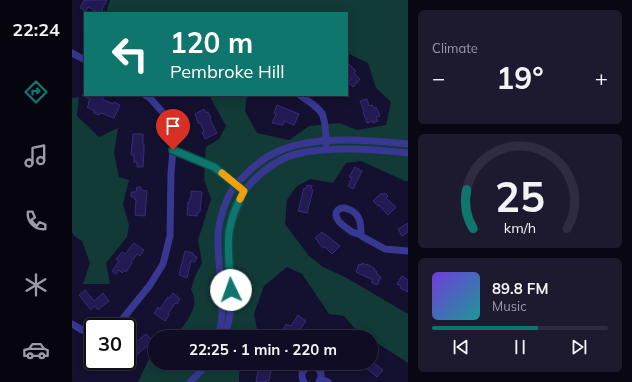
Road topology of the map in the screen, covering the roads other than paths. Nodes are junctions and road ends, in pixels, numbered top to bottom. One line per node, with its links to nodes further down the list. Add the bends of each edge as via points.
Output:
1 (72, 53): 2 (street)
2 (84, 59)
3 (147, 96): 8 (street, via 165,115)
4 (301, 96): 5 (street, via 323,115)
5 (326, 141): 6 (street, via 365,140); 7 (street); 10 (street, via 301,144 279,151 261,161)
6 (408, 144)
7 (326, 149): 9 (street); 11 (street, via 295,154 280,161 259,175)
8 (173, 150): 10 (street, via 214,167); 14 (street, via 170,236 163,264)
9 (408, 153)
10 (236, 184): 11 (street); 16 (street, via 222,214 218,236 222,314)
11 (244, 191): 17 (street, via 232,218 229,234 232,303)
12 (361, 234): 13 (street, via 385,249)
13 (408, 251)
14 (123, 318)
15 (72, 324): 18 (street)
16 (220, 330)
17 (226, 330)
18 (84, 331)
19 (202, 370): 21 (street)
20 (320, 380): 22 (street, via 319,370 311,366 303,371 301,377); 23 (street)
21 (190, 382)
22 (304, 382)
23 (328, 382)

